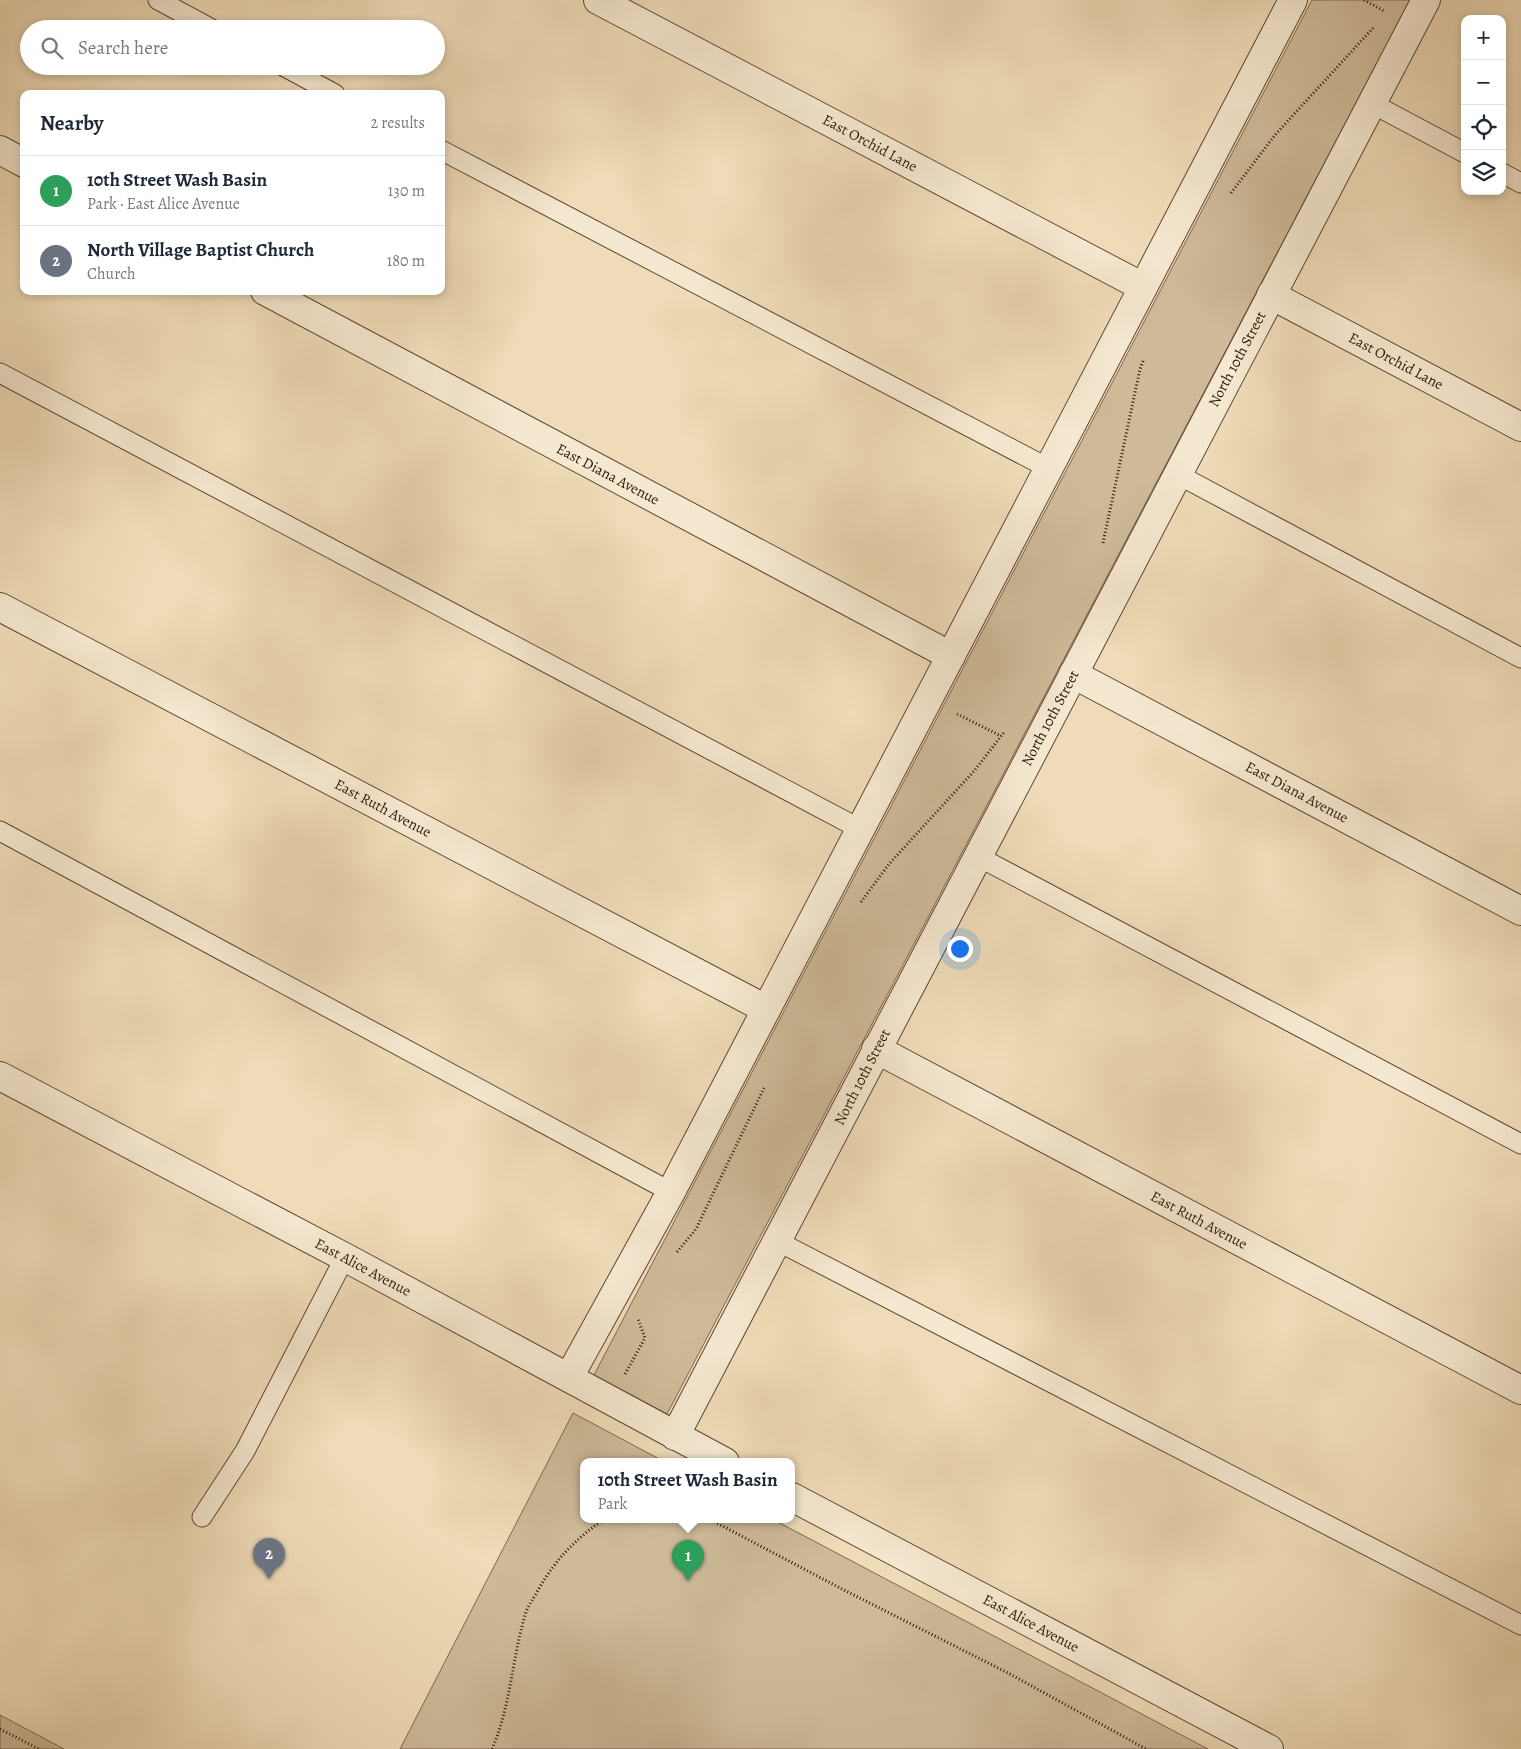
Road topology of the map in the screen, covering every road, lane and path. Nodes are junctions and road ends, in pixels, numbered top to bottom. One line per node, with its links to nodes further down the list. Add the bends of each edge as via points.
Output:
1 (158, 0): 7 (lane)
2 (598, 0): 19 (street, East Orchid Lane)
3 (1293, 0): 19 (street)
4 (1364, 0): 6 (path)
5 (1426, 0): 11 (street, North 10th Street)
6 (1387, 12)
7 (195, 20)
8 (1374, 27): 18 (path, via 1275,135)
9 (300, 75): 10 (lane)
10 (328, 90)
11 (1371, 103): 13 (lane); 21 (street, North 10th Street)
12 (0, 150): 15 (street)
13 (1461, 151)
14 (445, 152): 25 (lane)
15 (20, 161)
16 (1506, 175): 17 (lane)
17 (1521, 183)
18 (1229, 195)
19 (1143, 287): 25 (street)
20 (273, 295): 29 (street, East Diana Avenue)
21 (1271, 295): 24 (street, East Orchid Lane); 26 (street, North 10th Street)
22 (1147, 352): 27 (path, via 1140,369)
23 (0, 373): 35 (lane)
24 (1521, 427)
25 (1048, 468): 29 (street)
26 (1177, 474): 30 (lane); 31 (street, North 10th Street)
27 (1103, 543)
28 (0, 607): 40 (street, East Ruth Avenue)
29 (951, 656): 35 (street)
30 (1521, 658)
31 (1073, 674): 37 (street, North 10th Street); 39 (street, East Diana Avenue)
32 (954, 712): 34 (path)
33 (1007, 728): 34 (path)
34 (1001, 736): 38 (path, via 975,770 889,864)
35 (860, 829): 40 (street)
36 (0, 831): 45 (lane)
37 (977, 856): 41 (street, North 10th Street); 44 (lane)
38 (860, 903)
39 (1521, 911)
40 (766, 1009): 45 (street)
41 (876, 1050): 46 (street, North 10th Street); 51 (street, East Ruth Avenue)
42 (0, 1076): 48 (street, East Alice Avenue)
43 (766, 1082): 47 (path, via 696,1229)
44 (1521, 1144)
45 (671, 1192): 50 (street)
46 (777, 1241): 53 (street, North 10th Street); 59 (lane)
47 (673, 1256)
48 (345, 1257): 50 (street, East Alice Avenue); 56 (lane, via 245,1451)
49 (640, 1313): 52 (path, via 638,1319 645,1338)
50 (569, 1377): 52 (street, East Alice Avenue)
51 (1521, 1390)
52 (610, 1400): 53 (street, East Alice Avenue)
53 (675, 1436): 54 (street, East Alice Avenue)
54 (717, 1458)
55 (795, 1499): 64 (street, East Alice Avenue)
56 (202, 1516)
57 (599, 1523): 62 (path, via 579,1537 549,1570 527,1611)
58 (717, 1523): 63 (path, via 1010,1674)
59 (1521, 1625)
60 (0, 1729): 61 (path)
61 (39, 1749)
62 (492, 1749)
63 (1146, 1749)
64 (1269, 1749)

